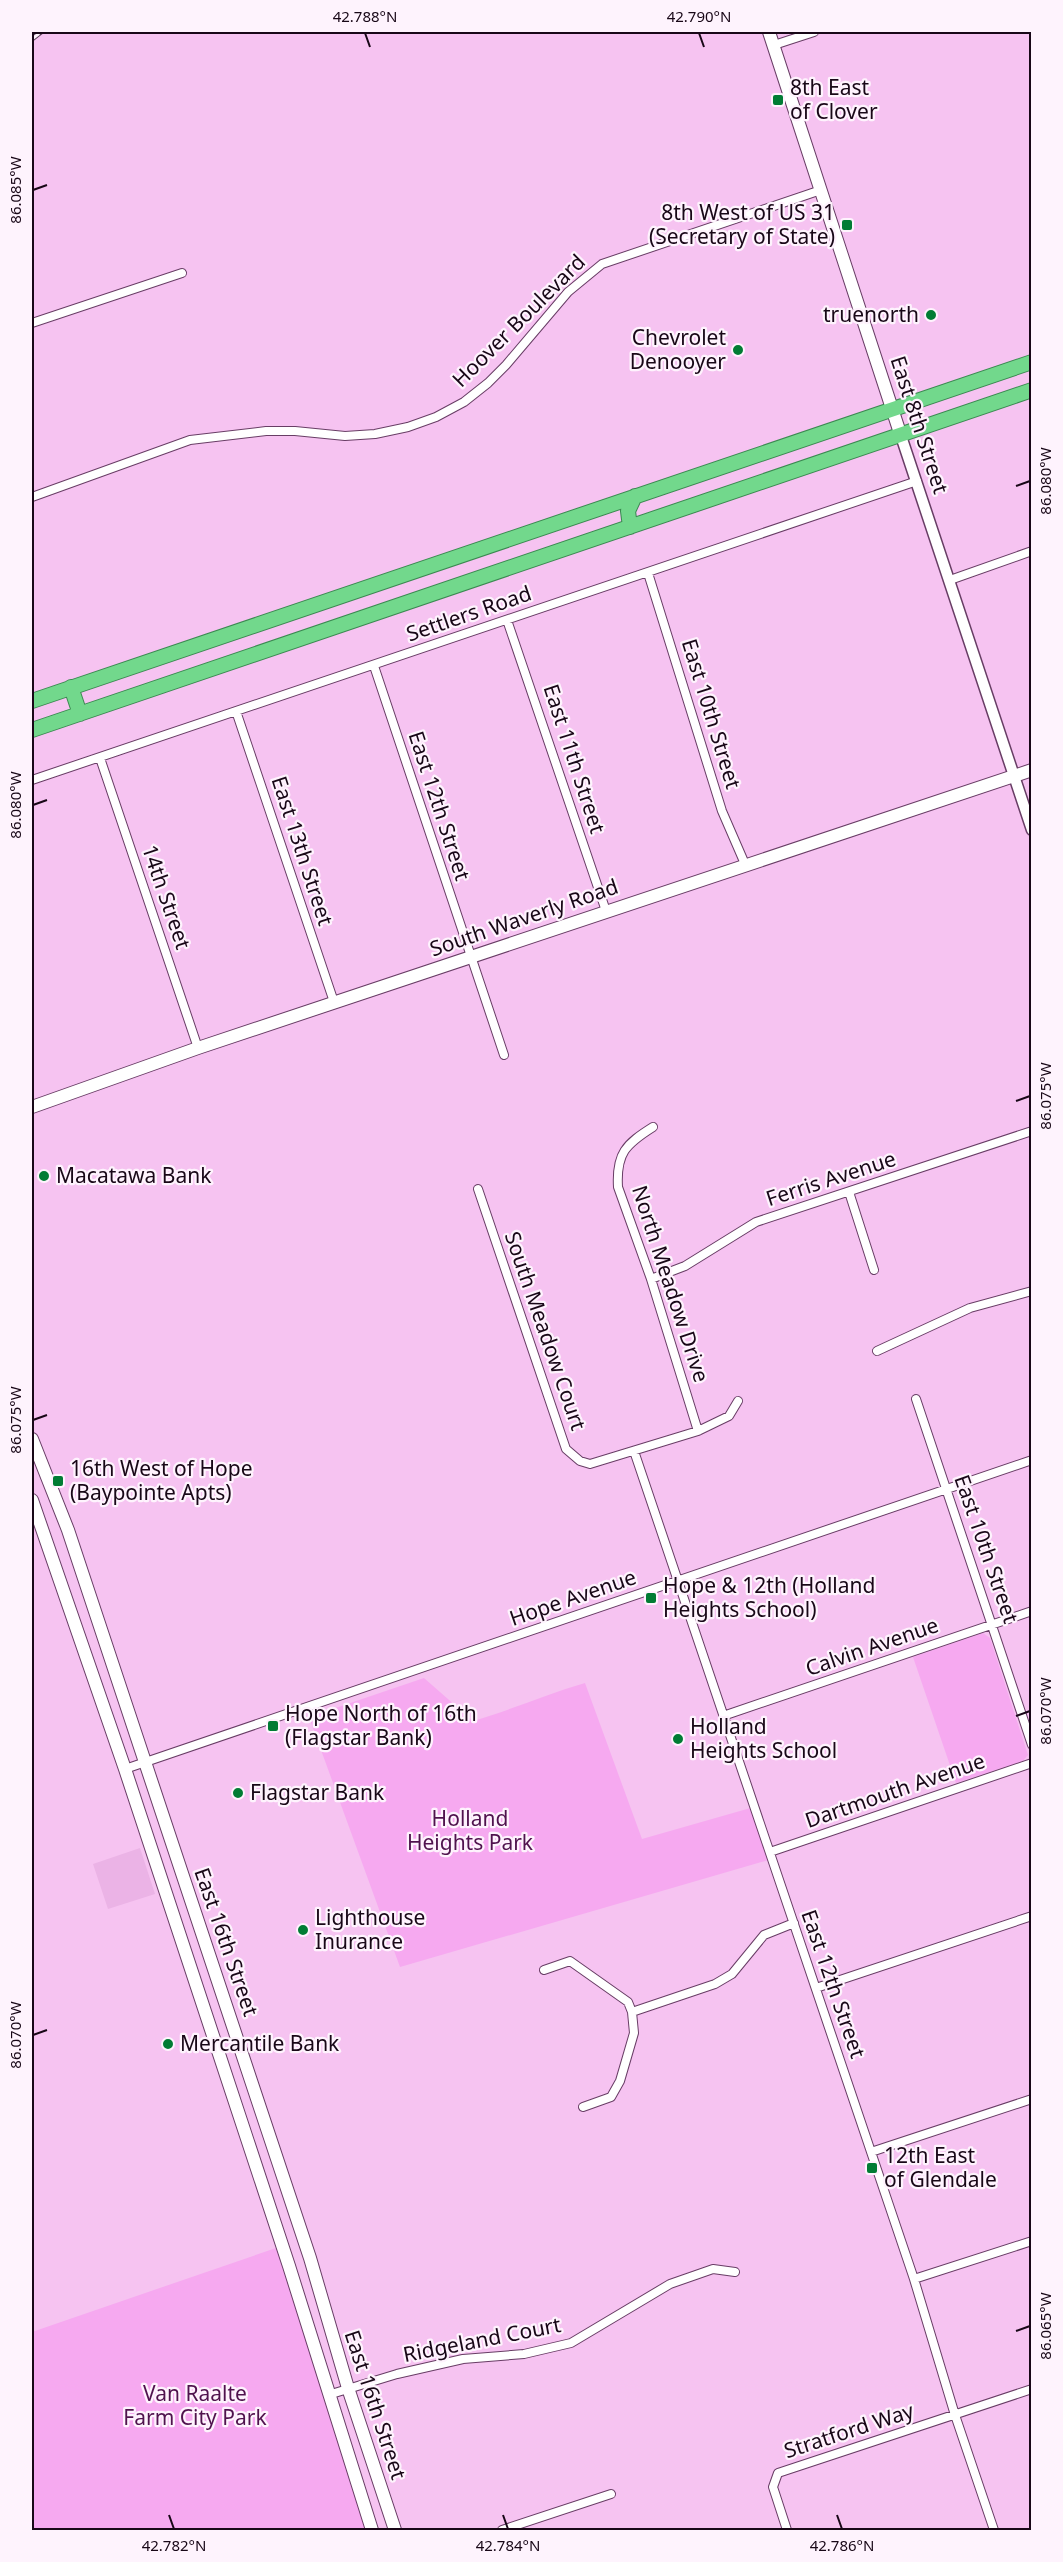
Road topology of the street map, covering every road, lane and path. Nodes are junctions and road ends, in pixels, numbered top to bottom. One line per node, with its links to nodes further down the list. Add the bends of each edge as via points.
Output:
1 (769, 32): 3 (main road, East 8th Street)
2 (813, 32): 3 (street)
3 (774, 45): 4 (main road, East 8th Street)
4 (821, 190): 9 (main road, East 8th Street); 13 (street, Hoover Boulevard, via 602,264 568,292 488,383 436,417 375,434 266,431 190,440)
5 (182, 273): 6 (street)
6 (32, 323)
7 (1032, 362): 9 (highway)
8 (1032, 390): 10 (highway)
9 (892, 408): 10 (main road, East 8th Street); 12 (highway)
10 (900, 434): 11 (street, East 8th Street); 14 (highway)
11 (917, 481): 16 (street, Settlers Road); 17 (street, East 8th Street)
12 (635, 496): 14 (highway, via 628,511); 20 (highway)
13 (32, 497)
14 (630, 527): 23 (highway)
15 (1032, 551): 17 (street)
16 (648, 573): 18 (street, Settlers Road); 30 (street, East 10th Street, via 722,811)
17 (950, 580): 27 (street, East 8th Street)
18 (507, 620): 19 (street, Settlers Road); 31 (street, East 11th Street)
19 (374, 666): 22 (street, Settlers Road); 32 (street, East 12th Street)
20 (71, 687): 21 (highway); 23 (highway)
21 (32, 700)
22 (236, 711): 25 (street, Settlers Road); 33 (street, East 13th Street)
23 (80, 714): 24 (highway)
24 (32, 730)
25 (100, 758): 28 (street, Settlers Road); 34 (street, 14th Street)
26 (1032, 770): 27 (main road, South Waverly Road)
27 (1014, 776): 29 (street, East 8th Street); 30 (main road, South Waverly Road)
28 (32, 780)
29 (1032, 830)
30 (745, 864): 31 (main road, South Waverly Road)
31 (606, 911): 32 (main road, South Waverly Road)
32 (470, 956): 33 (main road, South Waverly Road); 35 (street, East 12th Street)
33 (334, 1002): 34 (main road, South Waverly Road)
34 (198, 1048): 36 (main road, South Waverly Road)
35 (504, 1055)
36 (32, 1107)
37 (653, 1126): 42 (street, North Meadow Drive, via 628,1144 617,1172 618,1187)
38 (1032, 1131): 40 (street, Ferris Avenue)
39 (478, 1189): 49 (street, South Meadow Court, via 566,1449 590,1464)
40 (849, 1192): 41 (street); 42 (street, Ferris Avenue, via 756,1222 685,1266)
41 (874, 1270)
42 (651, 1279): 47 (street, North Meadow Drive)
43 (1032, 1291): 44 (street, via 970,1308)
44 (877, 1351)
45 (916, 1399): 51 (street, East 10th Street)
46 (738, 1401): 47 (street, South Meadow Court, via 729,1416)
47 (698, 1431): 49 (street, South Meadow Court)
48 (32, 1439): 58 (main road, East 16th Street, via 68,1530)
49 (634, 1451): 53 (street, East 12th Street)
50 (1032, 1461): 51 (street, Hope Avenue)
51 (946, 1489): 53 (street, Hope Avenue); 55 (street, East 10th Street)
52 (32, 1500): 60 (main road, East 16th Street)
53 (678, 1582): 56 (street, East 12th Street); 58 (street, Hope Avenue)
54 (1032, 1611): 55 (street, Calvin Avenue)
55 (992, 1625): 56 (street, Calvin Avenue); 57 (street, East 10th Street)
56 (723, 1716): 61 (street, East 12th Street)
57 (1032, 1745)
58 (145, 1761): 60 (street, Hope Avenue); 73 (main road, East 16th Street, via 310,2259)
59 (1032, 1763): 61 (street, Dartmouth Avenue)
60 (125, 1769): 75 (main road, East 16th Street, via 290,2266)
61 (770, 1852): 63 (street, East 12th Street)
62 (1032, 1916): 65 (street)
63 (794, 1923): 65 (street, East 12th Street); 66 (street, via 764,1935 732,1974 715,1984)
64 (544, 1970): 66 (street, via 570,1961 628,2002)
65 (816, 1988): 69 (street, East 12th Street)
66 (632, 2012): 68 (street, via 634,2033 620,2081 611,2097)
67 (1032, 2099): 69 (street)
68 (583, 2107)
69 (871, 2152): 72 (street, East 12th Street)
70 (1032, 2241): 72 (street)
71 (735, 2272): 73 (street, Ridgeland Court, via 713,2269 670,2284 571,2343 524,2354 463,2359)
72 (914, 2279): 76 (street, East 12th Street)
73 (348, 2388): 75 (street, Ridgeland Court); 79 (main road, East 16th Street)
74 (1032, 2389): 76 (street)
75 (328, 2395): 78 (main road, East 16th Street)
76 (955, 2415): 81 (street, Stratford Way, via 778,2473 773,2487); 82 (street, East 12th Street)
77 (611, 2494): 80 (street)
78 (372, 2530)
79 (395, 2530)
80 (502, 2530)
81 (787, 2530)
82 (994, 2530)

